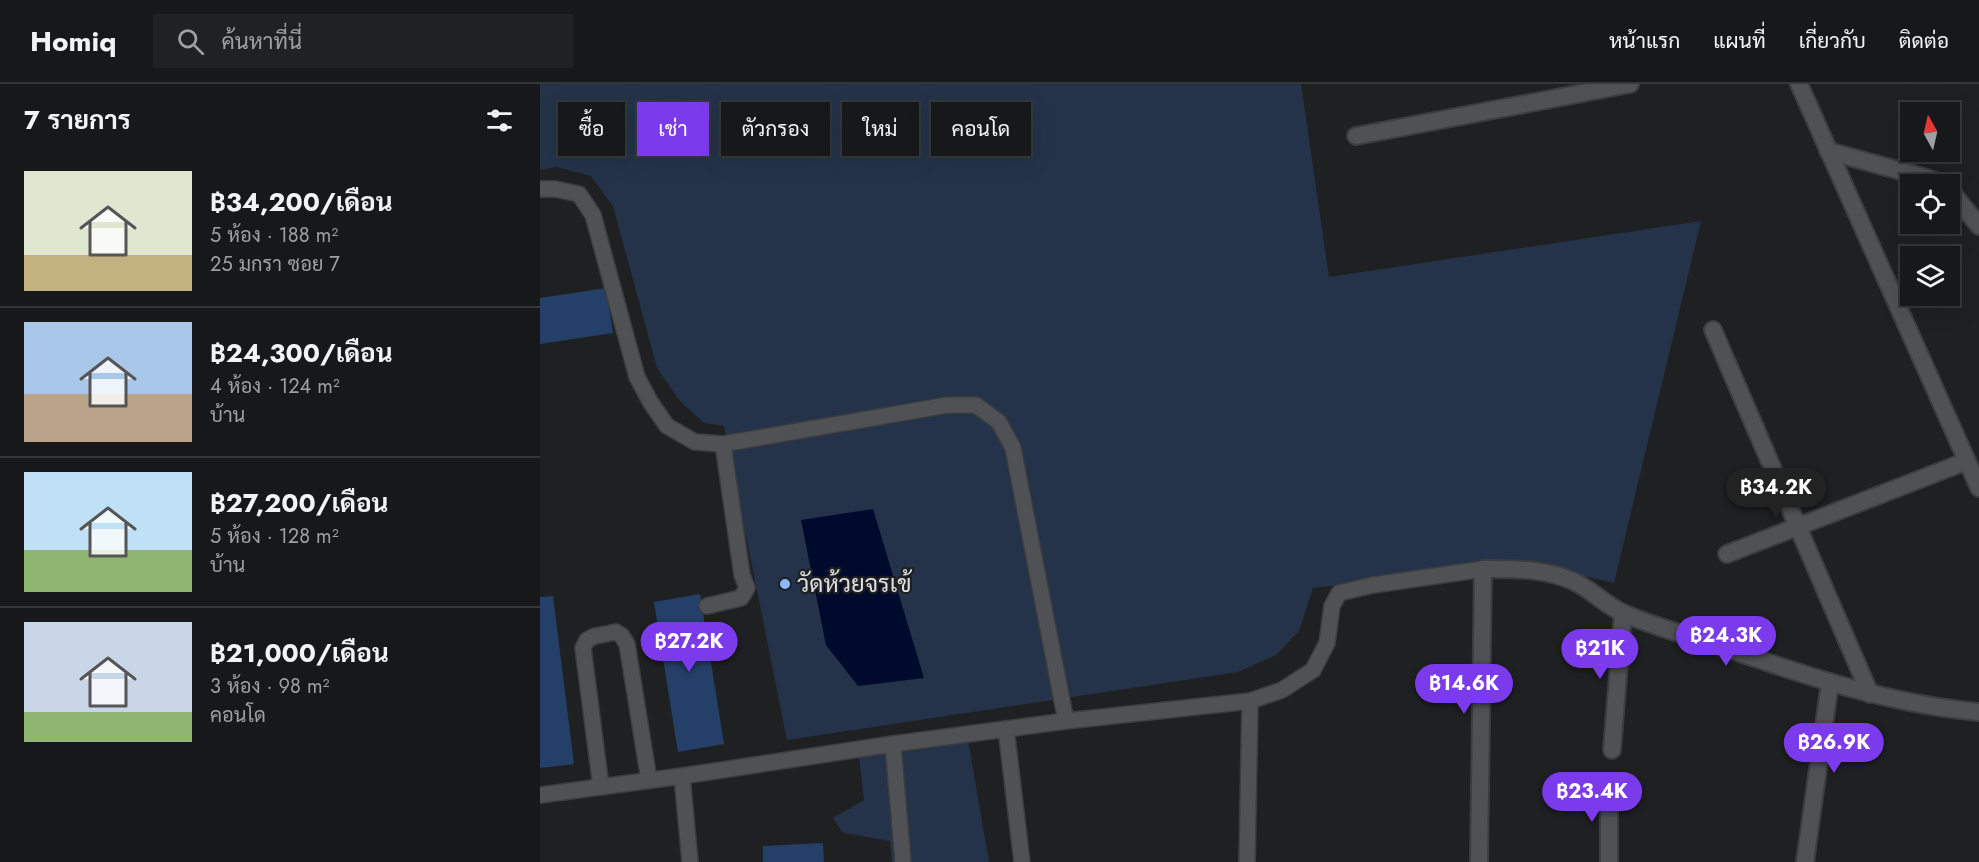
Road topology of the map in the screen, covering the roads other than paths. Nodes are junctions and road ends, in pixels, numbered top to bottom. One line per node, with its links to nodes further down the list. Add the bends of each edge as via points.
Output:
1 (1630, 84): 3 (street)
2 (1799, 84): 4 (street)
3 (1356, 136)
4 (1828, 151): 5 (street); 11 (street)
5 (1915, 174)
6 (540, 189): 10 (lane, via 579,194 594,215 638,377 651,404 667,426 694,442)
7 (1960, 202): 8 (street)
8 (1979, 226)
9 (1713, 330): 13 (street)
10 (723, 444): 16 (lane, via 747,588 741,598); 22 (lane, via 948,405 976,405 999,422 1013,448)
11 (1967, 461): 12 (street); 13 (street)
12 (1979, 488)
13 (1798, 527): 14 (street); 19 (street)
14 (1727, 554)
15 (1483, 569): 17 (street, via 1525,568 1549,573 1574,582); 20 (lane, via 1339,593 1332,606 1327,644 1312,670 1282,690); 35 (street)
16 (707, 606)
17 (1623, 613): 18 (street); 25 (street)
18 (1830, 682): 19 (street); 37 (street)
19 (1870, 694): 21 (street)
20 (1250, 701): 22 (lane); 34 (lane)
21 (1979, 712)
22 (1066, 721): 23 (lane)
23 (1006, 729): 24 (lane); 33 (lane)
24 (893, 744): 26 (lane); 32 (lane)
25 (1612, 750)
26 (682, 776): 27 (lane); 31 (lane)
27 (649, 780): 29 (lane); 29 (lane, via 627,644 616,632 595,636 583,648)
28 (1609, 784): 36 (street)
29 (601, 787): 30 (lane)
30 (540, 795)
31 (690, 862)
32 (903, 862)
33 (1022, 862)
34 (1246, 862)
35 (1479, 862)
36 (1609, 862)
37 (1804, 862)

